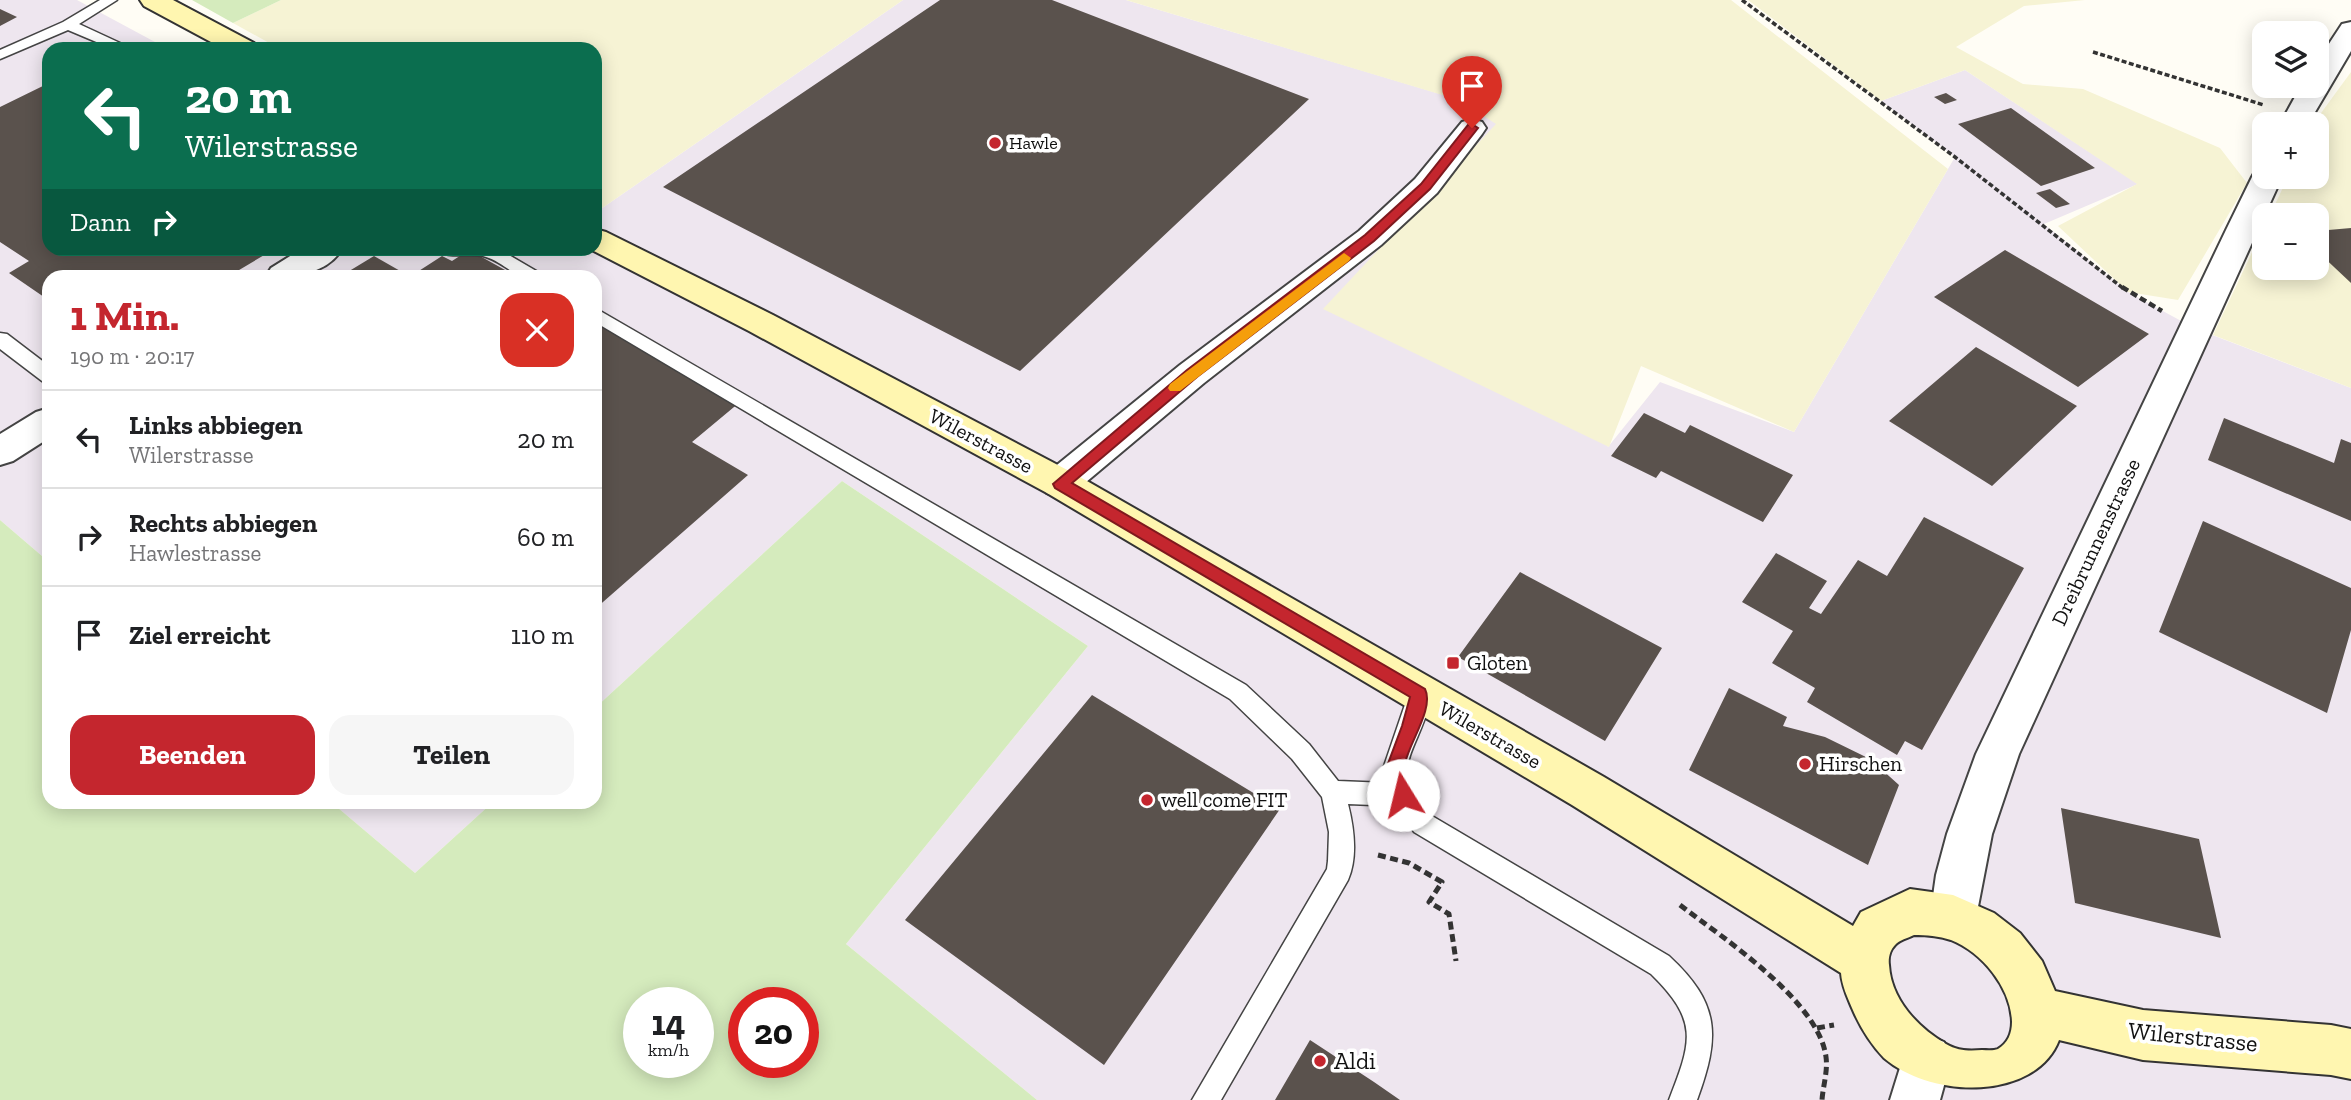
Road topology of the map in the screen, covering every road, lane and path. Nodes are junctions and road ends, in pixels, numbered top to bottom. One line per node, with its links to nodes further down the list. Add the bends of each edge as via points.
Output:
1 (110, 0): 4 (lane)
2 (153, 0): 7 (main road)
3 (1742, 0): 20 (path, via 1955,157 2127,292)
4 (68, 25): 6 (lane); 9 (lane)
5 (2351, 30): 10 (street)
6 (109, 42)
7 (231, 42)
8 (2094, 52): 11 (path)
9 (0, 55)
10 (2329, 64)
11 (2272, 112)
12 (1472, 128): 25 (street, via 1426,186 1370,238 1192,374)
13 (2261, 189): 20 (street, Dreibrunnenstrasse)
14 (602, 243): 25 (main road, Wilerstrasse)
15 (314, 256): 17 (street)
16 (497, 256): 18 (lane)
17 (292, 270)
18 (521, 270)
19 (602, 318): 27 (lane, via 1238,692 1318,769)
20 (2194, 328): 30 (street, Dreibrunnenstrasse, via 1980,794 1956,880)
21 (0, 339): 22 (lane)
22 (42, 371)
23 (42, 425): 24 (street)
24 (0, 451)
25 (1060, 484): 26 (main road, Wilerstrasse)
26 (1419, 694): 28 (lane, via 1395,769); 31 (main road, Wilerstrasse)
27 (1332, 792): 28 (lane); 37 (lane, via 1344,845 1339,872)
28 (1403, 795): 38 (lane, via 1423,824 1675,978 1697,1013 1702,1034 1700,1054)
29 (1415, 866): 32 (path, via 1442,882 1429,902 1449,914)
30 (1953, 917): 31 (main road, via 1931,912 1892,917 1868,942); 33 (main road, via 1999,945 2017,964)
31 (1863, 959): 36 (main road, via 1866,988)
32 (1456, 961)
33 (2037, 1011): 35 (main road, Wilerstrasse, via 2143,1035); 36 (main road, via 2037,1033 2030,1052 2017,1066 1998,1075 1951,1072)
34 (1817, 1028): 39 (path, via 1826,1056)
35 (2351, 1054)
36 (1920, 1080)
37 (1206, 1100)
38 (1682, 1100)
39 (1822, 1100)

